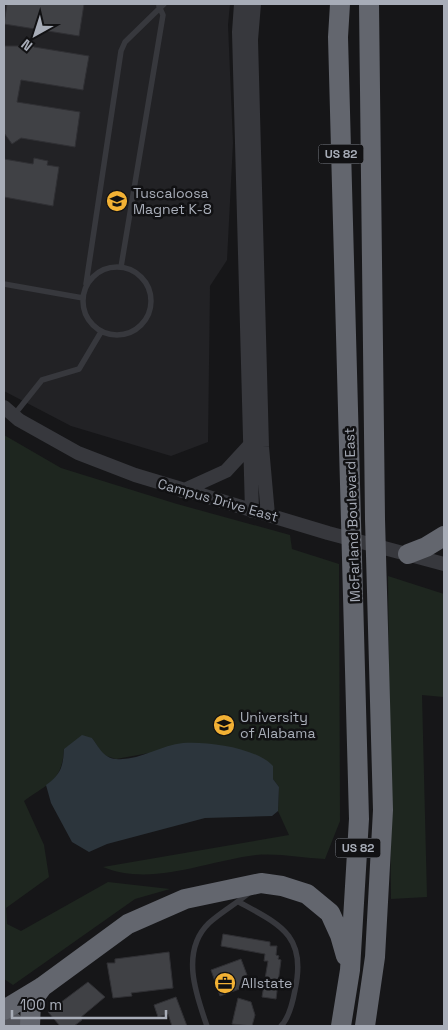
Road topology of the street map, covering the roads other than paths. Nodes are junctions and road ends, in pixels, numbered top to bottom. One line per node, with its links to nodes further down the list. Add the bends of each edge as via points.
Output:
1 (242, 4): 12 (street, via 239,32)
2 (254, 4): 15 (street, via 251,40 262,447)
3 (340, 4): 21 (highway, McFarland Boulevard East / US 82, via 338,37 359,819)
4 (161, 5): 6 (lane, via 163,15); 8 (lane, via 126,42 122,51)
5 (370, 6): 29 (highway, McFarland Boulevard East / US 82, via 375,519 383,810 375,957)
6 (121, 267): 8 (lane, via 103,269); 10 (lane, via 143,279 151,301 149,312 144,323 130,332 112,335)
7 (4, 284): 9 (lane)
8 (86, 284): 9 (lane)
9 (83, 298): 10 (lane, via 86,316)
10 (101, 332): 11 (lane, via 79,368 42,380)
11 (9, 411): 13 (street, Campus Drive East, via 78,453)
12 (249, 446): 13 (street, via 226,471); 14 (street)
13 (182, 491): 14 (street, Campus Drive East)
14 (252, 510): 15 (street, Campus Drive East)
15 (268, 515): 17 (street, Campus Drive East)
16 (444, 536): 17 (highway)
17 (408, 554): 18 (street, Campus Drive East)
18 (444, 564)
19 (261, 883): 20 (lane); 21 (highway, via 306,894 330,913); 22 (highway, via 186,899 128,924)
20 (239, 902): 26 (lane, via 208,924 195,946 192,971); 27 (lane, via 286,931 297,952 295,992)
21 (350, 970): 28 (highway, McFarland Boulevard East / US 82)
22 (42, 987): 23 (highway); 25 (highway, via 31,1002)
23 (4, 1011): 24 (main road)
24 (18, 1026)
25 (30, 1026)
26 (207, 1026)
27 (281, 1026)
28 (342, 1026)
29 (365, 1026)

